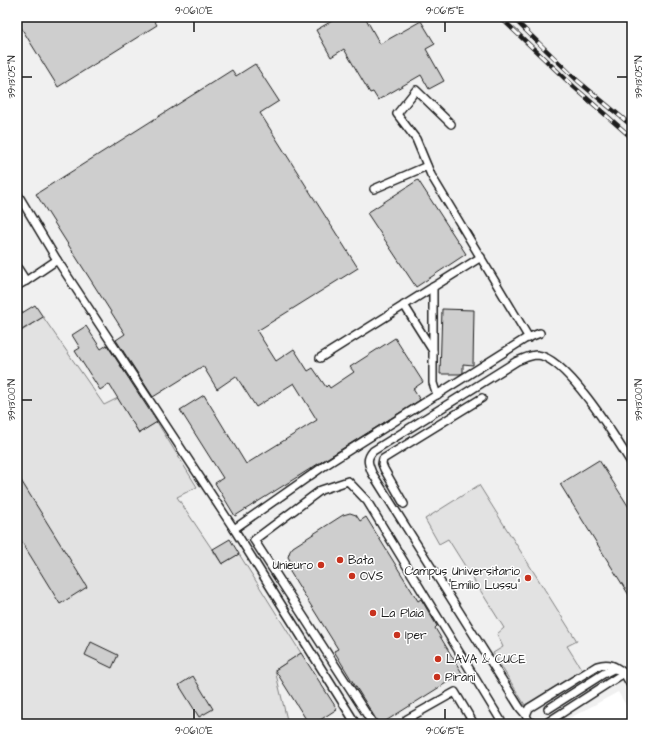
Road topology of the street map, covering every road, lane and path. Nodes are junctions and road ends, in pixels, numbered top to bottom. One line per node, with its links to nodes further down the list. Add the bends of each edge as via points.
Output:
1 (450, 124): 2 (lane, via 416,90 397,114 416,139)
2 (427, 166): 3 (lane); 5 (lane)
3 (374, 189)
4 (17, 194): 6 (lane)
5 (481, 257): 10 (lane); 13 (lane)
6 (57, 260): 8 (lane); 22 (lane)
7 (17, 267): 8 (lane)
8 (26, 281): 9 (lane)
9 (17, 286)
10 (433, 287): 11 (lane); 14 (lane)
11 (404, 306): 14 (lane); 15 (lane)
12 (540, 333): 13 (lane)
13 (529, 338): 16 (lane)
14 (433, 351): 16 (lane, via 433,383)
15 (320, 358)
16 (437, 395): 22 (lane, via 324,466)
17 (482, 398): 19 (lane)
18 (431, 415): 19 (lane); 20 (lane, via 517,362 537,355 551,361 583,391); 26 (lane, via 373,451 369,456 370,467)
19 (437, 426): 21 (lane, via 383,459 384,469)
20 (632, 464)
21 (404, 504)
22 (234, 529): 27 (lane)
23 (622, 672): 24 (lane); 25 (lane, via 613,669); 26 (lane, via 606,663 597,666 529,708); 33 (lane, via 548,722)
24 (632, 687)
25 (548, 709)
26 (526, 715): 32 (lane)
27 (356, 724)
28 (373, 724): 31 (lane, via 254,540 322,490 348,481 367,501)
29 (410, 724): 30 (lane, via 407,719 455,692)
30 (474, 724)
31 (504, 724)
32 (533, 724)
33 (540, 724)

